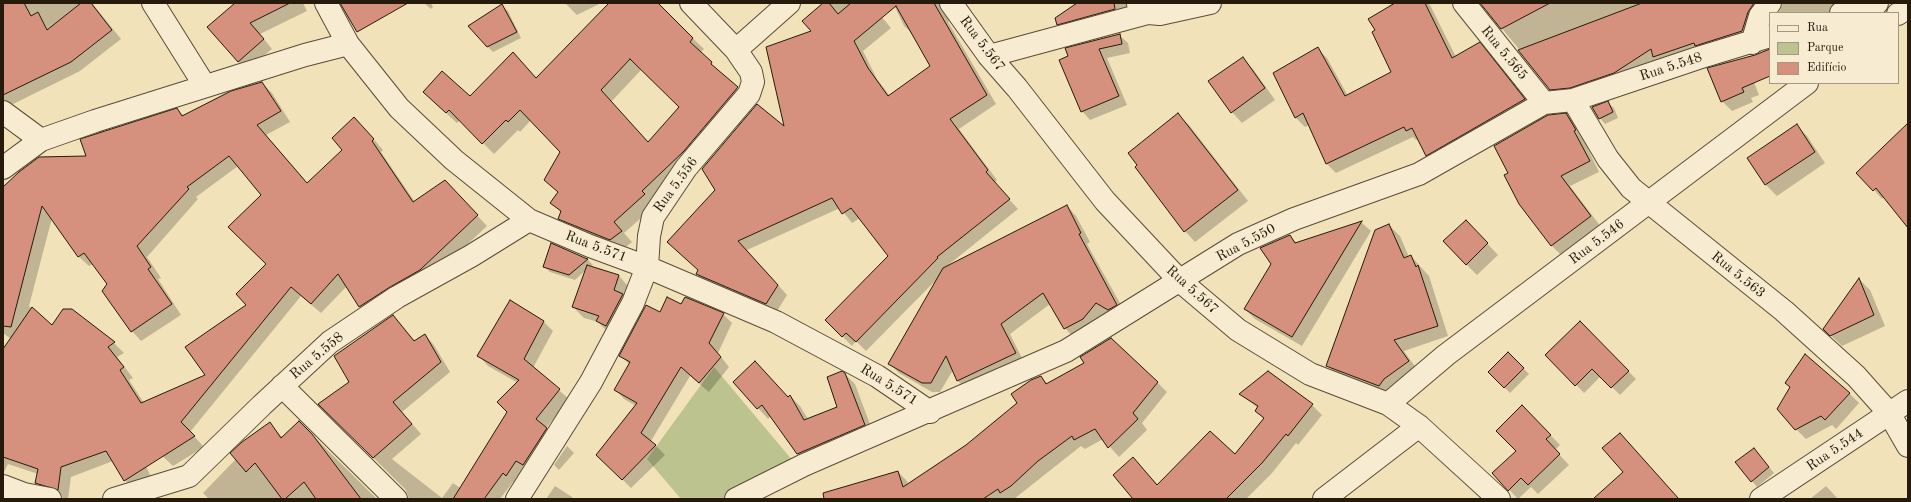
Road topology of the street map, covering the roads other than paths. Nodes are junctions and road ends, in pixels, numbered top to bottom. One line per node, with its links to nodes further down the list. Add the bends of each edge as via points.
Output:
1 (153, 3): 19 (street)
2 (326, 3): 15 (street, Rua 5.571)
3 (691, 3): 16 (street)
4 (789, 3): 16 (street)
5 (951, 3): 17 (street, Rua 5.567)
6 (1210, 3): 11 (street, via 1160,14)
7 (1464, 3): 21 (street, Rua 5.565)
8 (1770, 3): 14 (street, via 1760,16)
9 (1877, 3): 12 (street)
10 (1908, 6): 13 (street)
11 (1143, 8): 17 (street)
12 (1845, 12)
13 (1899, 13)
14 (1761, 40): 20 (street, Rua 5.548, via 1698,58)
15 (348, 44): 19 (street); 26 (street, Rua 5.571, via 400,108 454,160)
16 (736, 50): 27 (street, Rua 5.556, via 751,72 754,82 749,94 686,168 653,217)
17 (989, 56): 28 (street, Rua 5.567, via 1105,201)
18 (1806, 84): 25 (street, Rua 5.546)
19 (205, 86): 23 (street)
20 (1573, 100): 21 (street, Rua 5.550); 25 (street, Rua 5.563, via 1608,159 1631,188)
21 (1544, 103): 28 (street, Rua 5.550, via 1419,174 1294,219 1244,241)
22 (3, 112): 23 (street)
23 (41, 140): 24 (street)
24 (3, 168)
25 (1649, 204): 31 (street, Rua 5.546, via 1446,355); 33 (street, Rua 5.563, via 1784,312 1856,376)
26 (529, 220): 27 (street, Rua 5.571, via 590,246); 29 (street, Rua 5.558, via 472,256 397,297 330,342)
27 (647, 266): 32 (street, Rua 5.571, via 776,322 877,376); 40 (street, Rua 5.556, via 633,303 591,382)
28 (1180, 281): 31 (street, Rua 5.567, via 1238,330 1310,374); 32 (street, Rua 5.550, via 1066,351)
29 (282, 386): 38 (street, Rua 5.558, via 189,476); 39 (street)
30 (1908, 401): 33 (street, Rua 5.544)
31 (1388, 404): 34 (street, Rua 5.567)
32 (930, 412): 41 (street, Rua 5.550, via 804,465)
33 (1889, 413): 35 (street, Rua 5.563); 44 (street, Rua 5.544)
34 (1419, 426): 42 (street); 43 (street, Rua 5.567)
35 (1908, 446)
36 (3, 486): 37 (street, via 24,494)
37 (50, 499)
38 (114, 499)
39 (396, 499)
40 (517, 499)
41 (736, 499)
42 (1324, 499)
43 (1499, 499)
44 (1761, 499)

